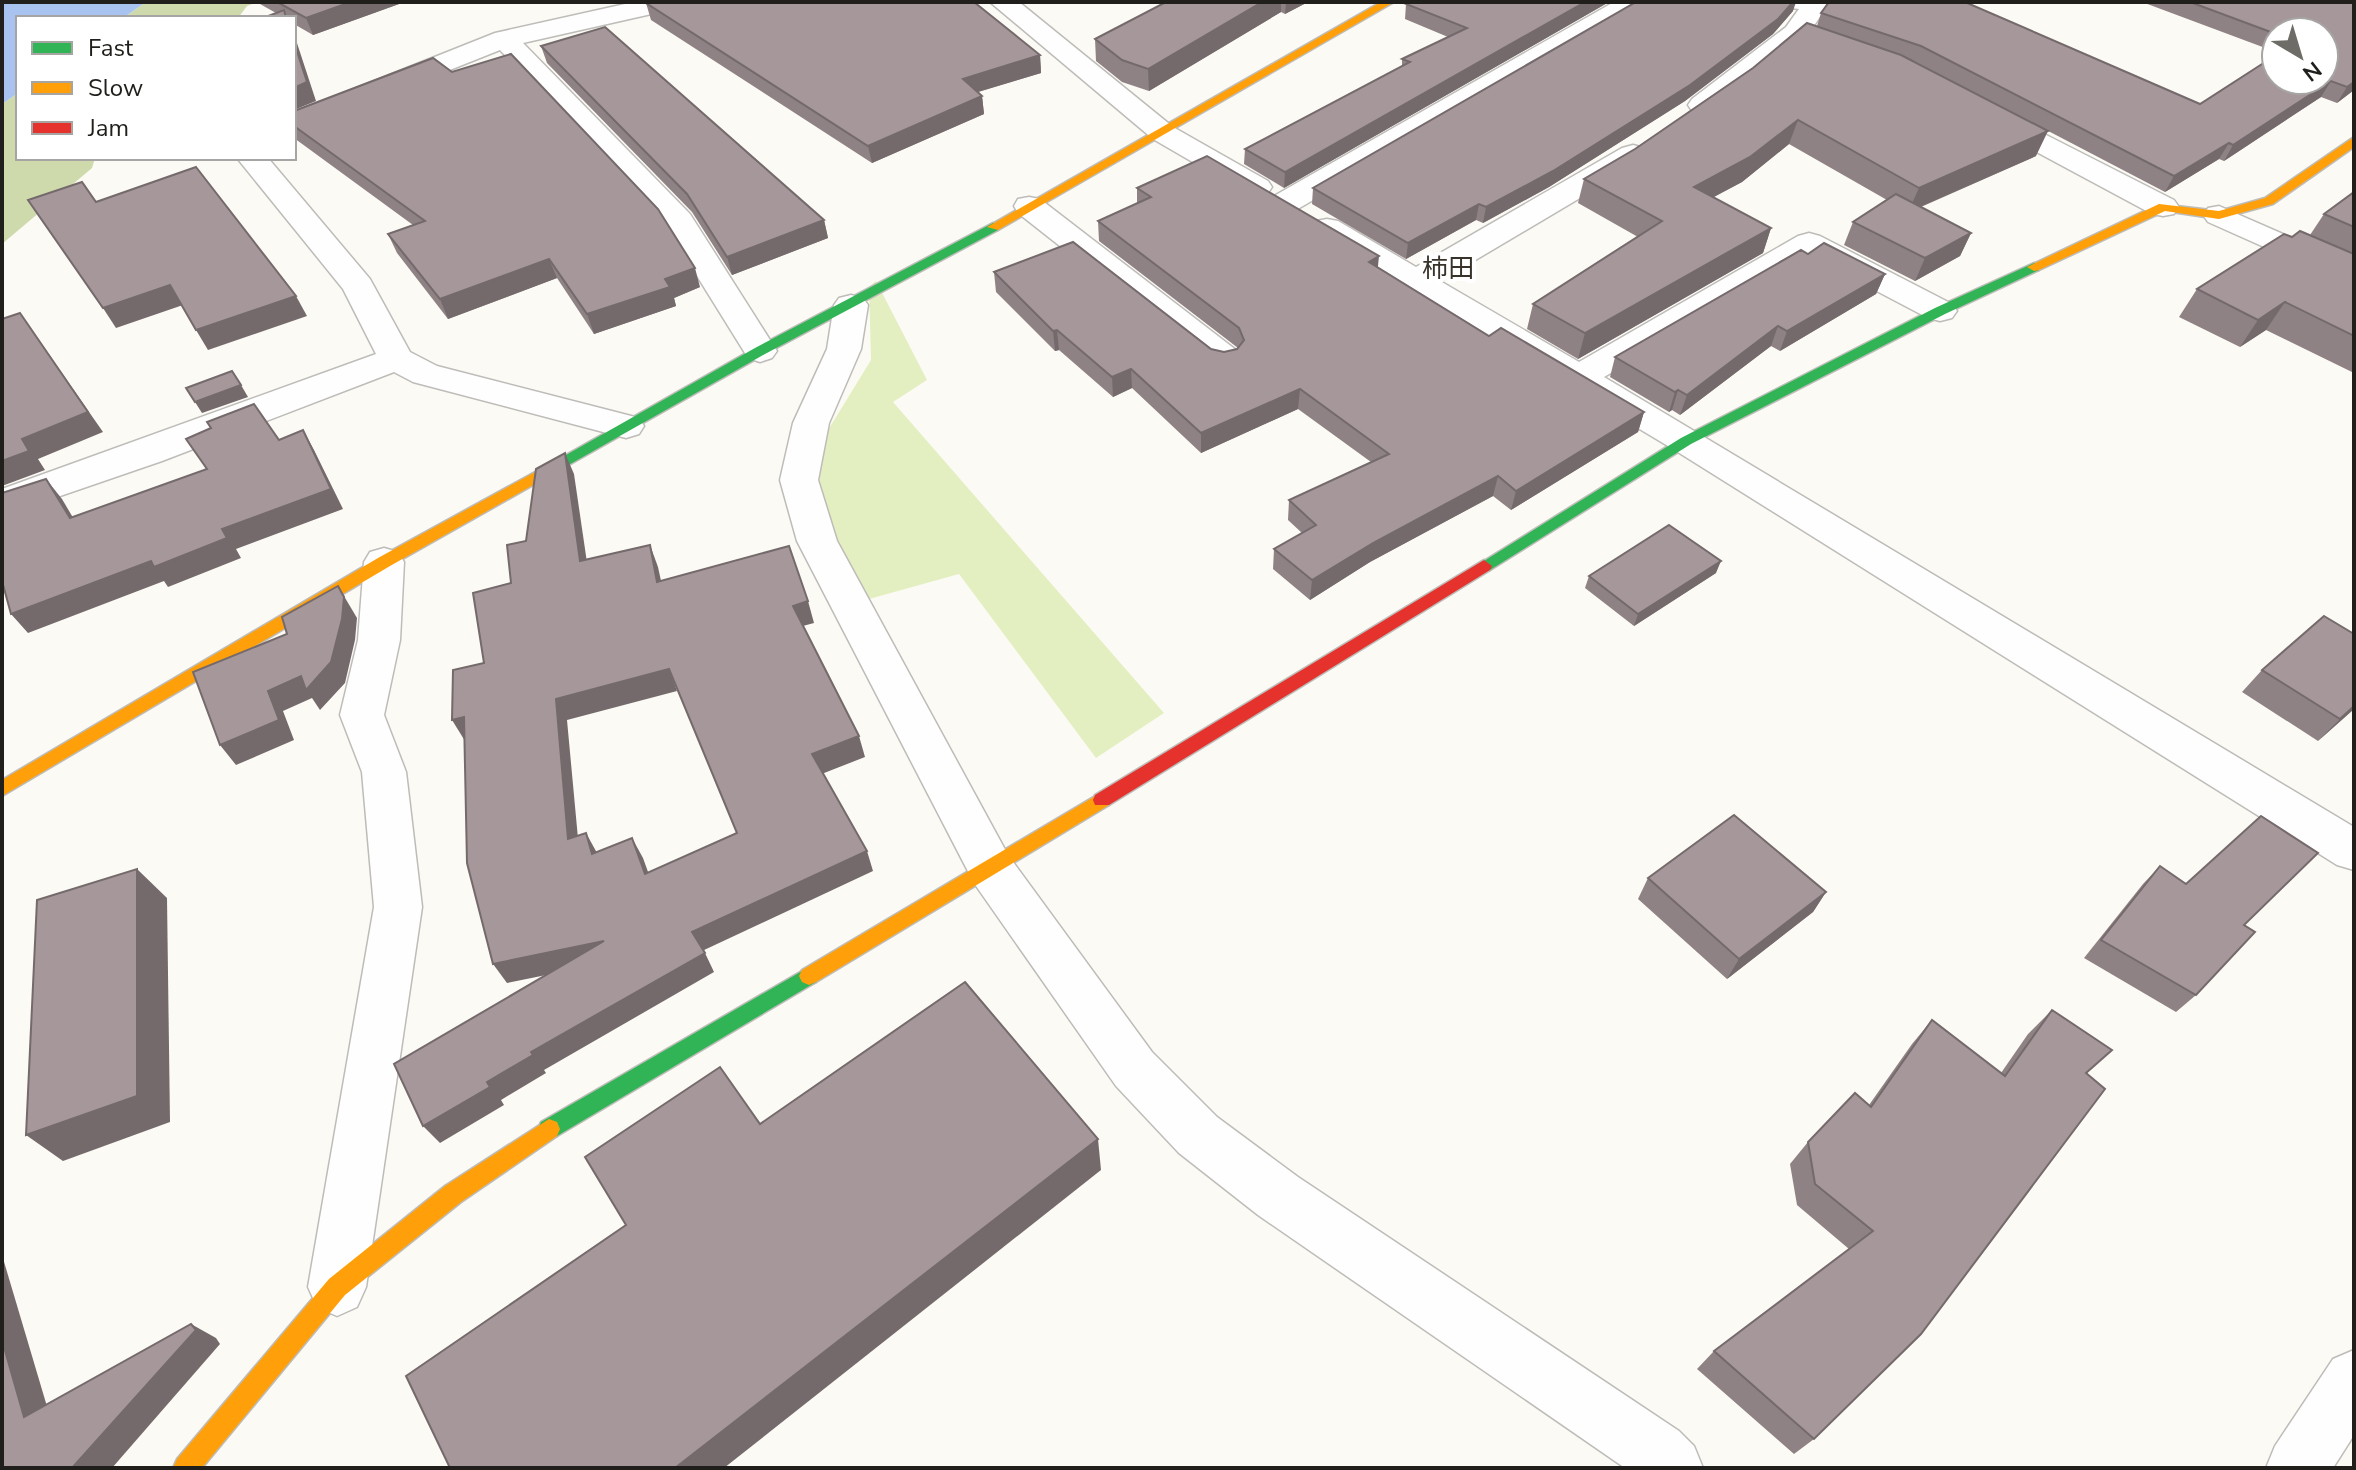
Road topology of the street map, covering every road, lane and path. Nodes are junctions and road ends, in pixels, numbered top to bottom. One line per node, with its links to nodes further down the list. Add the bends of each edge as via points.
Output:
1 (669, 2): 7 (street)
2 (1003, 2): 12 (street)
3 (1389, 2): 12 (street)
4 (1633, 2): 16 (street)
5 (1800, 2): 6 (street, via 1815,5)
6 (1795, 33): 8 (street); 10 (street)
7 (504, 39): 11 (street); 24 (street, via 679,221)
8 (1876, 61)
9 (1972, 106): 18 (street)
10 (1682, 119)
11 (296, 122)
12 (1163, 133): 16 (street); 17 (street)
13 (1656, 138): 21 (street)
14 (2354, 141): 19 (street, via 2269,201)
15 (254, 160): 26 (street, via 358,286)
16 (1285, 203): 21 (street)
17 (1029, 206): 22 (street); 25 (street)
18 (2163, 207): 19 (street); 23 (street)
19 (2219, 215): 20 (street)
20 (2354, 277)
21 (1416, 281): 27 (street)
22 (851, 305): 24 (street); 34 (street, via 844,349 811,423 799,480 817,541)
23 (1940, 311): 27 (street, via 1809,243); 29 (street)
24 (760, 351): 28 (street)
25 (1224, 358)
26 (396, 359): 28 (street, via 425,374); 30 (street)
27 (1579, 377): 29 (street)
28 (626, 426): 31 (street)
29 (1686, 441): 33 (street); 34 (street)
30 (2, 503)
31 (384, 562): 32 (street); 35 (street, via 379,640 362,715 384,772 398,907)
32 (2, 789)
33 (2354, 851)
34 (991, 869): 35 (street, via 518,1147); 38 (street, via 1134,1069 1198,1135)
35 (337, 1287): 37 (street)
36 (2354, 1380): 39 (street)
37 (186, 1468)
38 (1672, 1468)
39 (2297, 1468)

